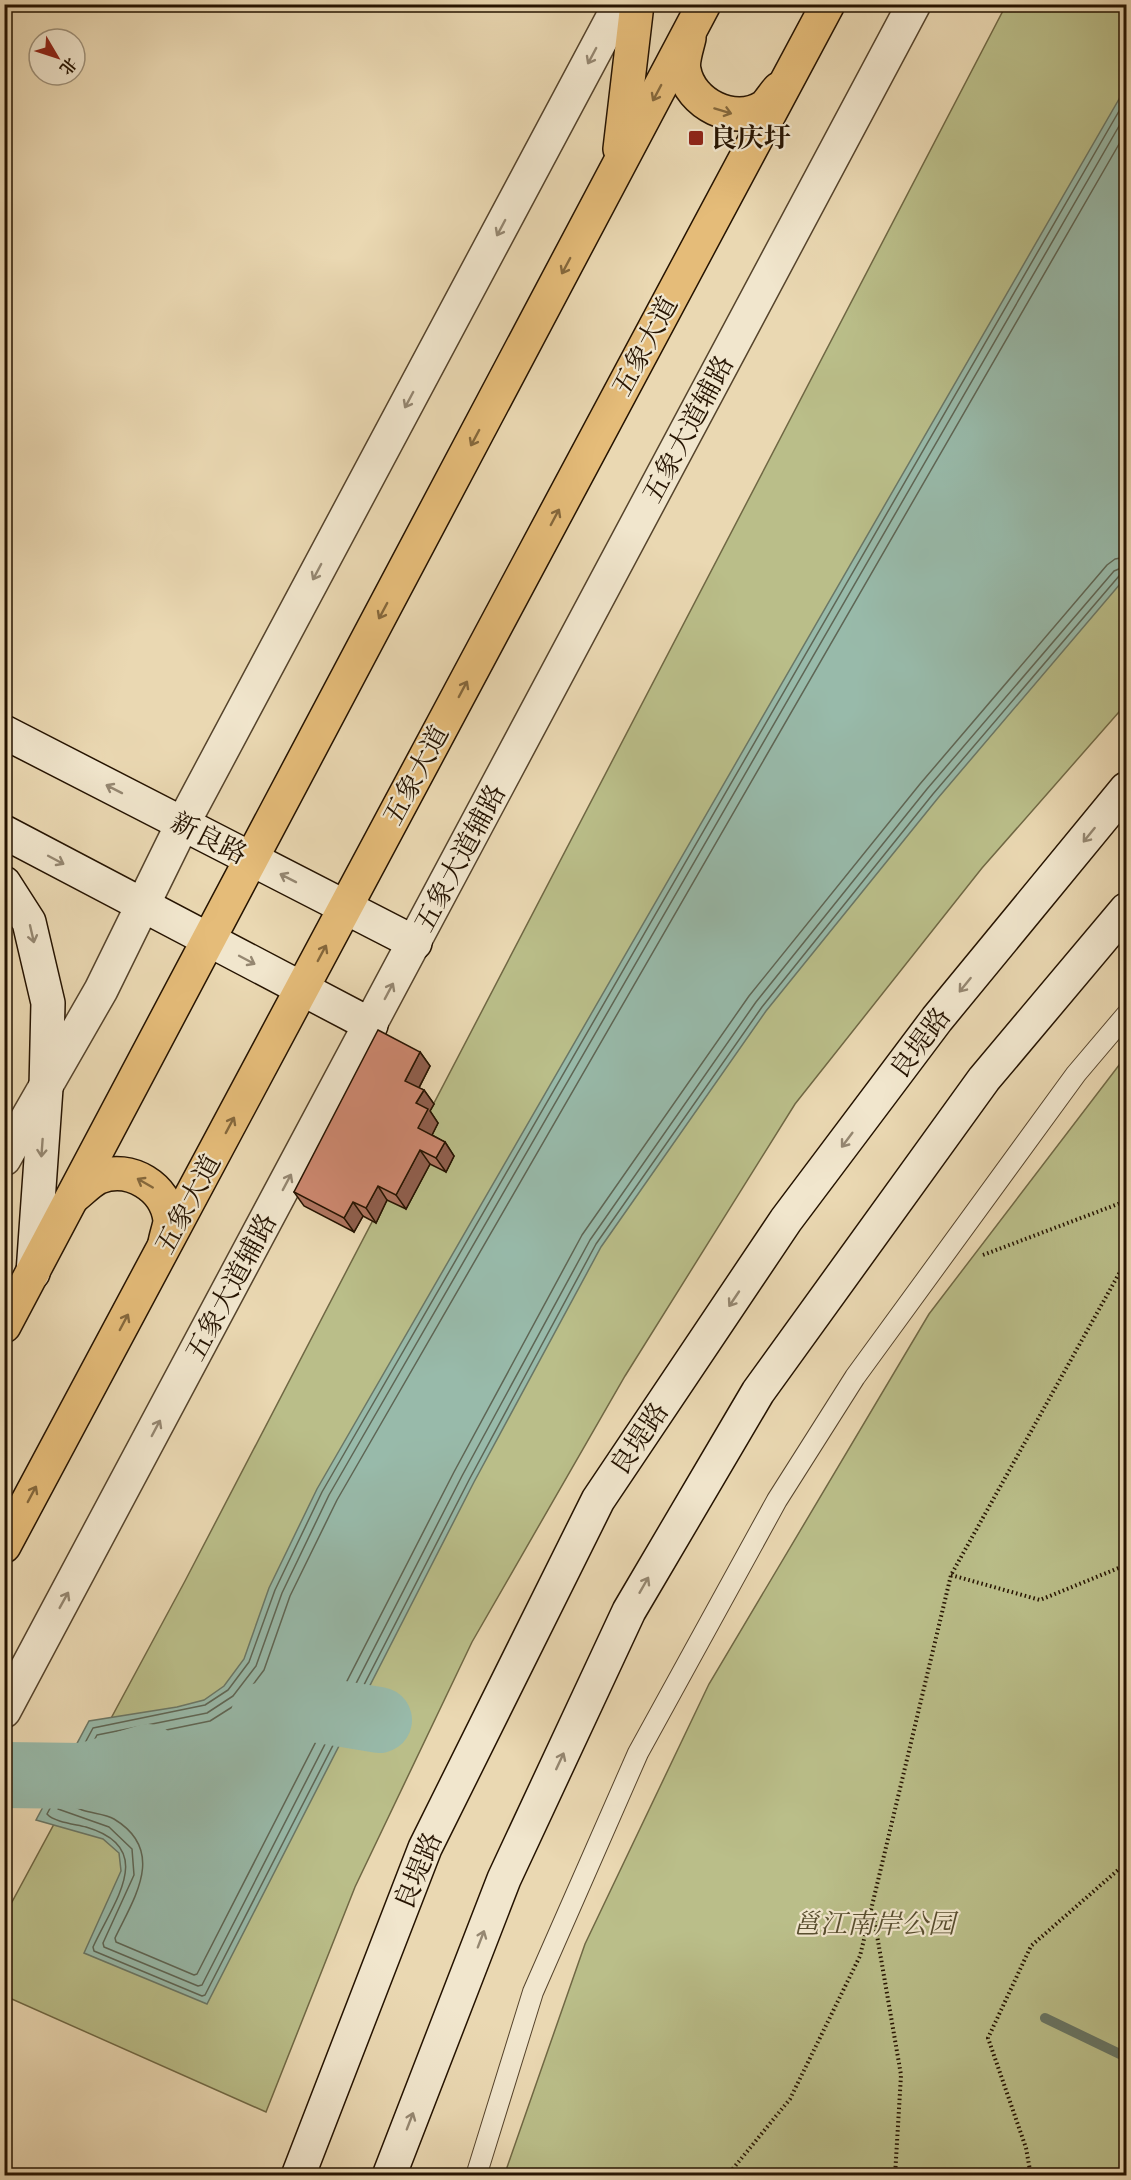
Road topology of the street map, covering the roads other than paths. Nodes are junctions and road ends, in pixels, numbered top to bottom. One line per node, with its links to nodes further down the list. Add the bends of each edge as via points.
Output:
1 (620, 4): 10 (main road, one-way to 10)
2 (637, 4): 7 (main road)
3 (828, 4): 6 (main road, 五象大道)
4 (914, 4): 18 (main road, 五象大道辅路)
5 (697, 17): 6 (main road, one-way to 6, via 684,69 694,92 717,110 740,115 764,106); 7 (main road, one-way to 7)
6 (788, 78): 15 (main road, 五象大道, one-way to 6)
7 (618, 168): 12 (main road, one-way to 12)
8 (4, 732): 10 (main road, 新良路, one-way to 8)
9 (1126, 789): 30 (main road, 良堤路, one-way to 30, via 938,1019 786,1220 598,1500 425,1848)
10 (182, 825): 12 (main road, 新良路); 14 (main road)
11 (4, 832): 14 (main road, one-way to 14)
12 (252, 859): 15 (main road, 新良路, one-way to 12); 17 (main road)
13 (4, 883): 22 (main road, one-way to 22, via 29,922 48,1003)
14 (142, 906): 17 (main road); 22 (main road)
15 (346, 908): 18 (main road, 新良路); 19 (main road, 五象大道, one-way to 15)
16 (1126, 910): 31 (main road, one-way to 16, via 504,1879 629,1611 758,1392 984,1079)
17 (209, 940): 19 (main road, one-way to 19); 24 (main road)
18 (415, 943): 21 (main road, 五象大道辅路, one-way to 18)
19 (302, 989): 21 (main road); 25 (main road, 五象大道, one-way to 19)
20 (1126, 1014): 32 (lane, via 1076,1074 855,1377 772,1510 638,1753 533,1992)
21 (371, 1025): 29 (main road, 五象大道辅路, one-way to 21)
22 (46, 1088): 23 (main road); 26 (main road, one-way to 26)
23 (4, 1159)
24 (72, 1198): 25 (main road, one-way to 24, via 170,1221 162,1197 146,1180 117,1173 98,1177); 26 (main road)
25 (163, 1251): 28 (main road, 五象大道, one-way to 25)
26 (33, 1273): 27 (main road)
27 (4, 1326)
28 (4, 1546)
29 (4, 1711)
30 (298, 2175)
31 (389, 2175)
32 (476, 2175)

